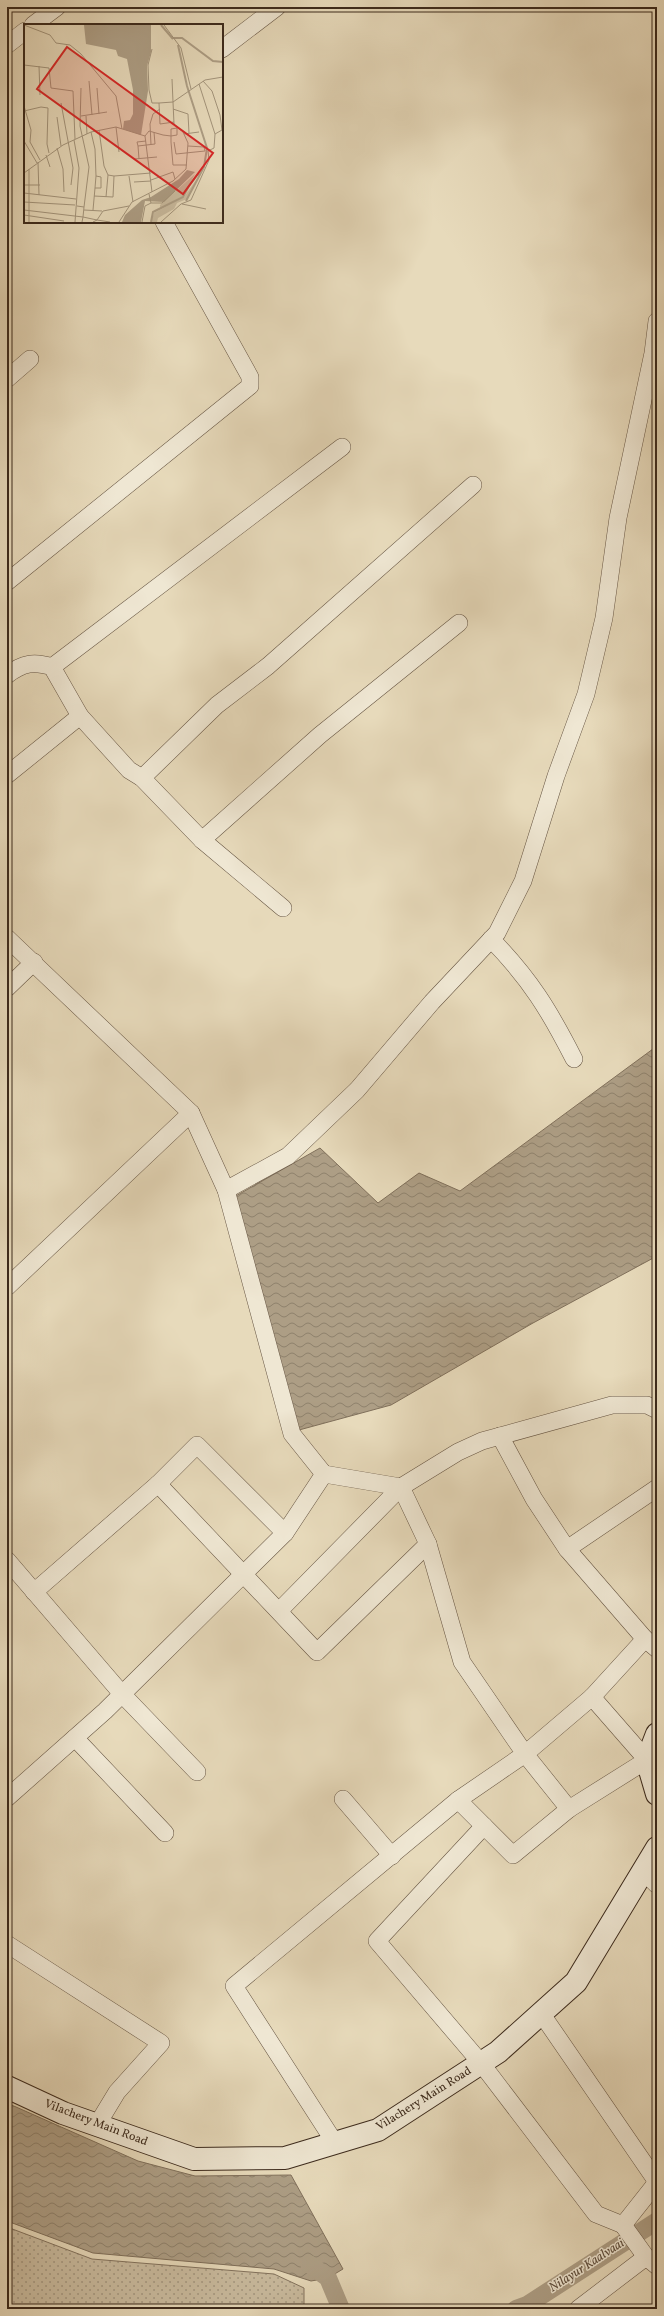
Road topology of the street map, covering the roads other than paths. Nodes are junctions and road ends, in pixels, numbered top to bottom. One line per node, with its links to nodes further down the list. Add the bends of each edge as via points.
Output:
1 (56, 7): 3 (street)
2 (277, 7): 6 (street)
3 (34, 24)
4 (24, 32): 5 (street)
5 (7, 45)
6 (223, 48)
7 (165, 223): 13 (street, via 250,377 250,386)
8 (657, 321): 23 (street, via 653,353 618,518 604,618 586,694 556,776 523,881)
9 (30, 360): 10 (street)
10 (7, 379)
11 (342, 448): 15 (street)
12 (473, 485): 19 (street, via 268,666 216,705)
13 (7, 582)
14 (459, 623): 20 (street, via 320,735)
15 (52, 667): 16 (street, via 40,663 19,665); 17 (street)
16 (7, 675)
17 (80, 716): 18 (street); 19 (street, via 129,770)
18 (7, 775)
19 (142, 778): 20 (street)
20 (202, 840): 21 (street)
21 (283, 908)
22 (7, 938): 24 (street)
23 (491, 939): 26 (street, via 529,980 552,1015); 28 (street, via 432,1002 357,1090 288,1156)
24 (34, 962): 25 (street); 27 (street)
25 (7, 988)
26 (574, 1059)
27 (191, 1113): 28 (street); 29 (street)
28 (226, 1190): 32 (street, via 292,1434)
29 (7, 1287)
30 (657, 1410): 31 (street, via 648,1405 612,1405)
31 (500, 1436): 34 (street, via 458,1452); 38 (street, via 534,1498)
32 (324, 1474): 34 (street); 36 (street)
33 (158, 1484): 36 (street, via 197,1445); 40 (street); 41 (street)
34 (401, 1487): 37 (street); 42 (street)
35 (657, 1488): 38 (street)
36 (285, 1533): 40 (street)
37 (428, 1544): 42 (street, via 317,1652); 48 (street, via 462,1662)
38 (566, 1548): 43 (street)
39 (7, 1560): 41 (street)
40 (245, 1573): 42 (street); 44 (street)
41 (34, 1592): 44 (street)
42 (279, 1611)
43 (651, 1644): 45 (street)
44 (122, 1694): 47 (street); 50 (street)
45 (592, 1697): 48 (street); 49 (street)
46 (657, 1734): 49 (main road)
47 (75, 1738): 52 (street); 57 (street)
48 (524, 1754): 54 (street); 55 (street)
49 (647, 1760): 51 (main road); 55 (street)
50 (197, 1772)
51 (657, 1794)
52 (7, 1798)
53 (343, 1799): 59 (street)
54 (458, 1800): 56 (street); 59 (street)
55 (569, 1810): 56 (street, via 513,1854)
56 (484, 1826): 63 (street, via 377,1941)
57 (164, 1833)
58 (657, 1848): 60 (main road, Vilachery Main Road)
59 (392, 1856): 66 (street, via 234,1986)
60 (650, 1878): 62 (main road, Vilachery Main Road, via 576,1982)
61 (7, 1944): 65 (street, via 161,2043 116,2092)
62 (542, 2013): 63 (main road, Vilachery Main Road, via 498,2052); 67 (street)
63 (481, 2063): 66 (main road, Vilachery Main Road, via 378,2130); 68 (street, via 596,2214)
64 (7, 2086): 65 (main road, Vilachery Main Road, via 63,2113)
65 (97, 2125): 66 (main road, Vilachery Main Road, via 194,2159 285,2158)
66 (335, 2143)
67 (657, 2182): 68 (street)
68 (624, 2225): 69 (street)
69 (652, 2262): 70 (street)
70 (578, 2309)

